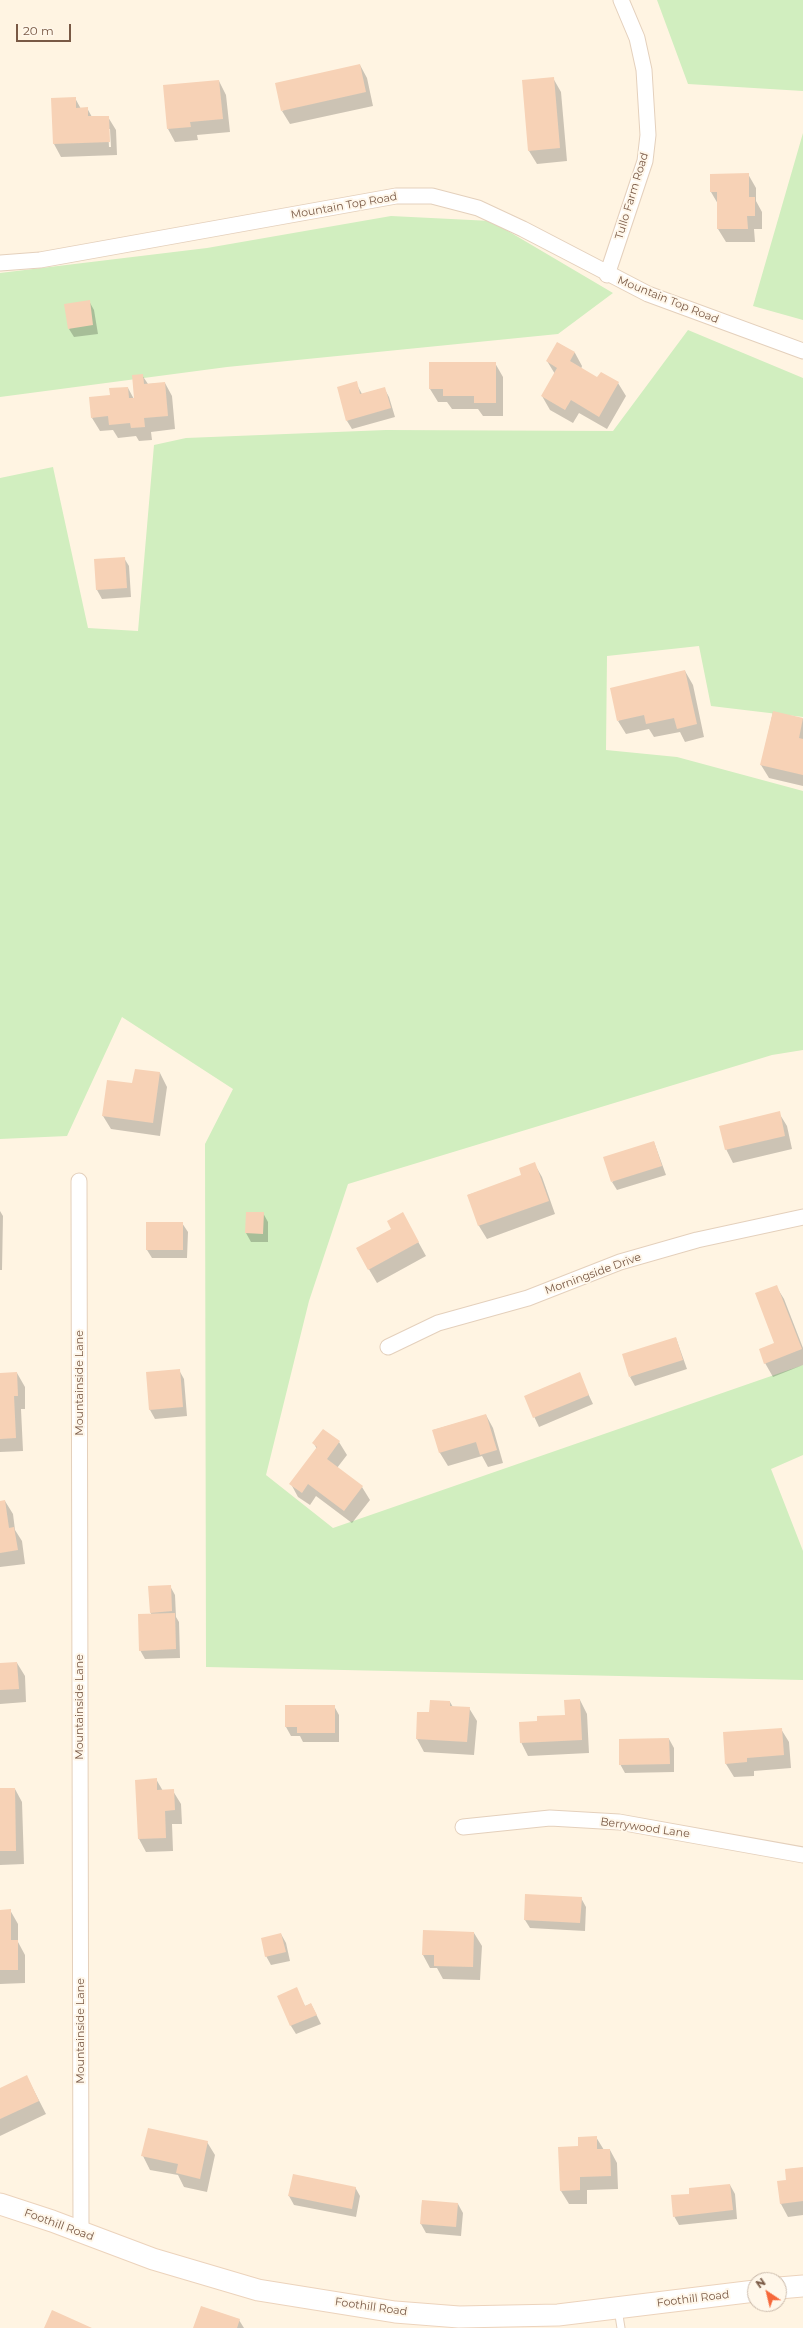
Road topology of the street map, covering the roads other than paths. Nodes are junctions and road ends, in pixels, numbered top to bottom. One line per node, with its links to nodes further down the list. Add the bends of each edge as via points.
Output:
1 (621, 0): 3 (street, Tullo Farm Road, via 637,38 644,70 648,135 645,161)
2 (0, 263): 3 (street, Mountain Top Road, via 40,260 396,196 432,196 478,208 523,229)
3 (607, 275): 4 (street, Mountain Top Road, via 648,294)
4 (803, 351)
5 (79, 1181): 11 (street, Mountainside Lane)
6 (803, 1217): 7 (street, Morningside Drive, via 697,1240 620,1262 528,1298 438,1323)
7 (388, 1347)
8 (462, 1827): 9 (street, Berrywood Lane, via 550,1818 619,1822)
9 (803, 1855)
10 (0, 2204): 11 (street, Foothill Road, via 52,2221)
11 (81, 2234): 16 (street, Foothill Road, via 153,2259 266,2291 395,2312)
12 (803, 2286): 13 (street)
13 (787, 2287)
14 (747, 2293): 15 (street, Foothill Road)
15 (620, 2318): 16 (street, Foothill Road)
16 (559, 2321)

